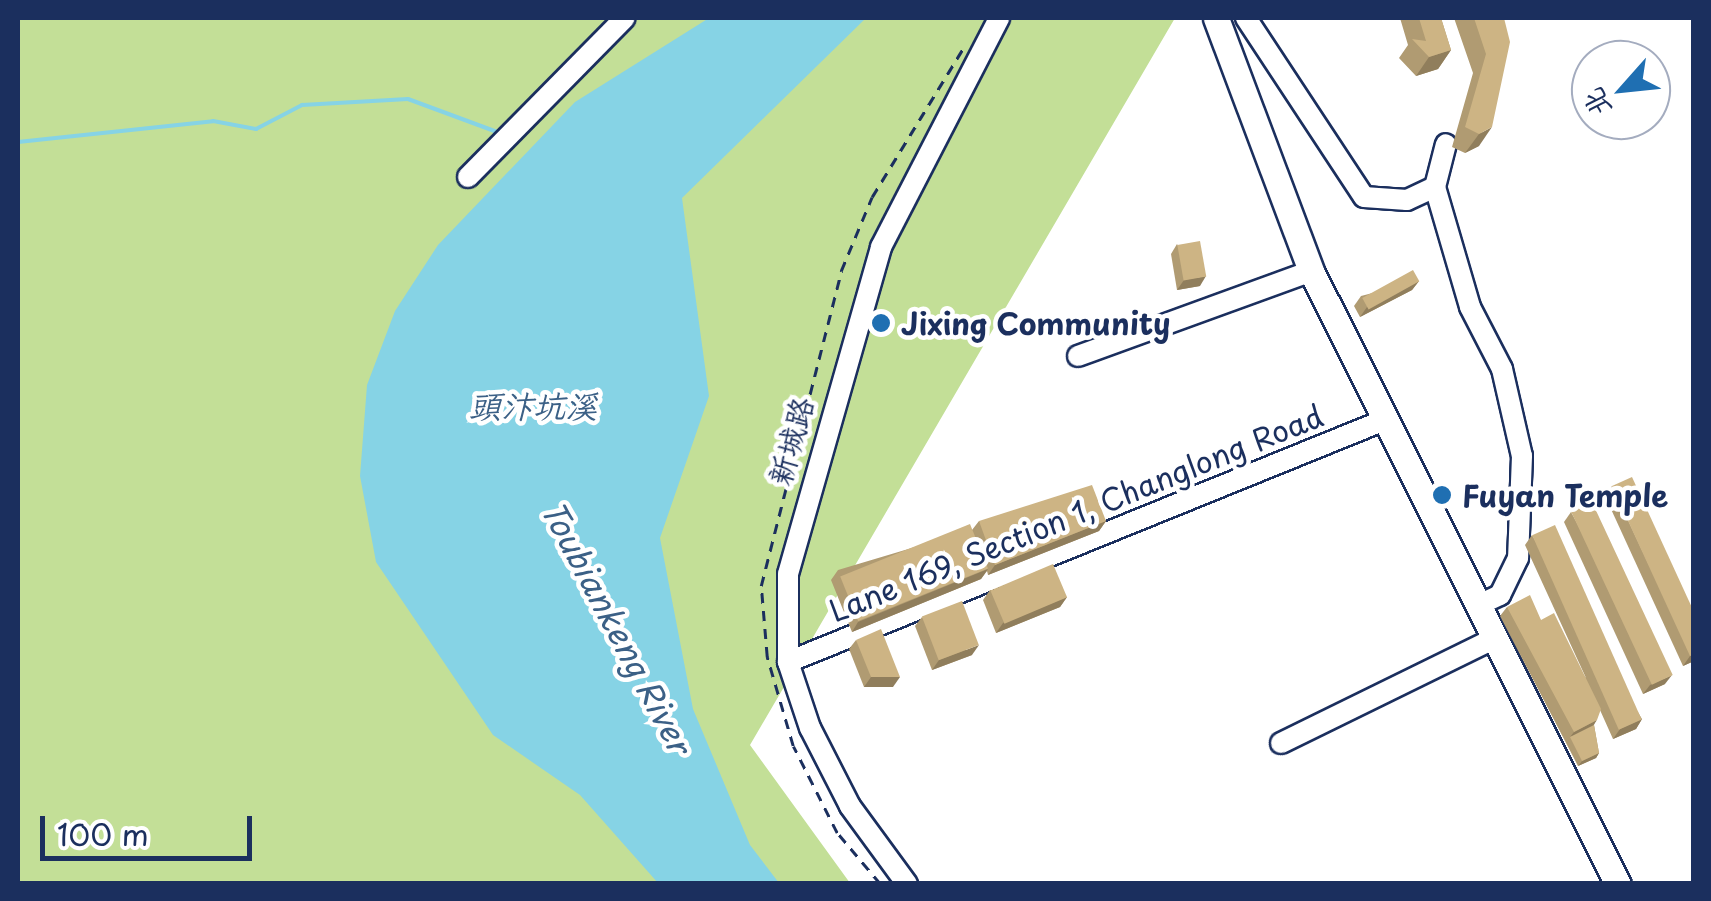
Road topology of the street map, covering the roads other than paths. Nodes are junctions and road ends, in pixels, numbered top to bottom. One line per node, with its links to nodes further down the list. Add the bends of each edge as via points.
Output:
1 (625, 18): 6 (street)
2 (999, 18): 13 (street, 新城路, via 904,193 864,291 794,540)
3 (1216, 18): 8 (main road)
4 (1246, 18): 7 (street, via 1364,197 1407,200)
5 (1446, 144): 7 (street)
6 (468, 177)
7 (1434, 187): 11 (street, via 1470,307 1502,368 1522,456 1518,558 1500,595)
8 (1311, 271): 9 (street); 10 (main road)
9 (1078, 356)
10 (1386, 419): 11 (main road); 13 (street, Lane 169, Section 1, Changlong Road)
11 (1476, 606): 12 (main road)
12 (1493, 640): 14 (street); 16 (main road)
13 (788, 662): 15 (street, 新城路, via 850,806)
14 (1281, 743)
15 (907, 884)
16 (1618, 884)

